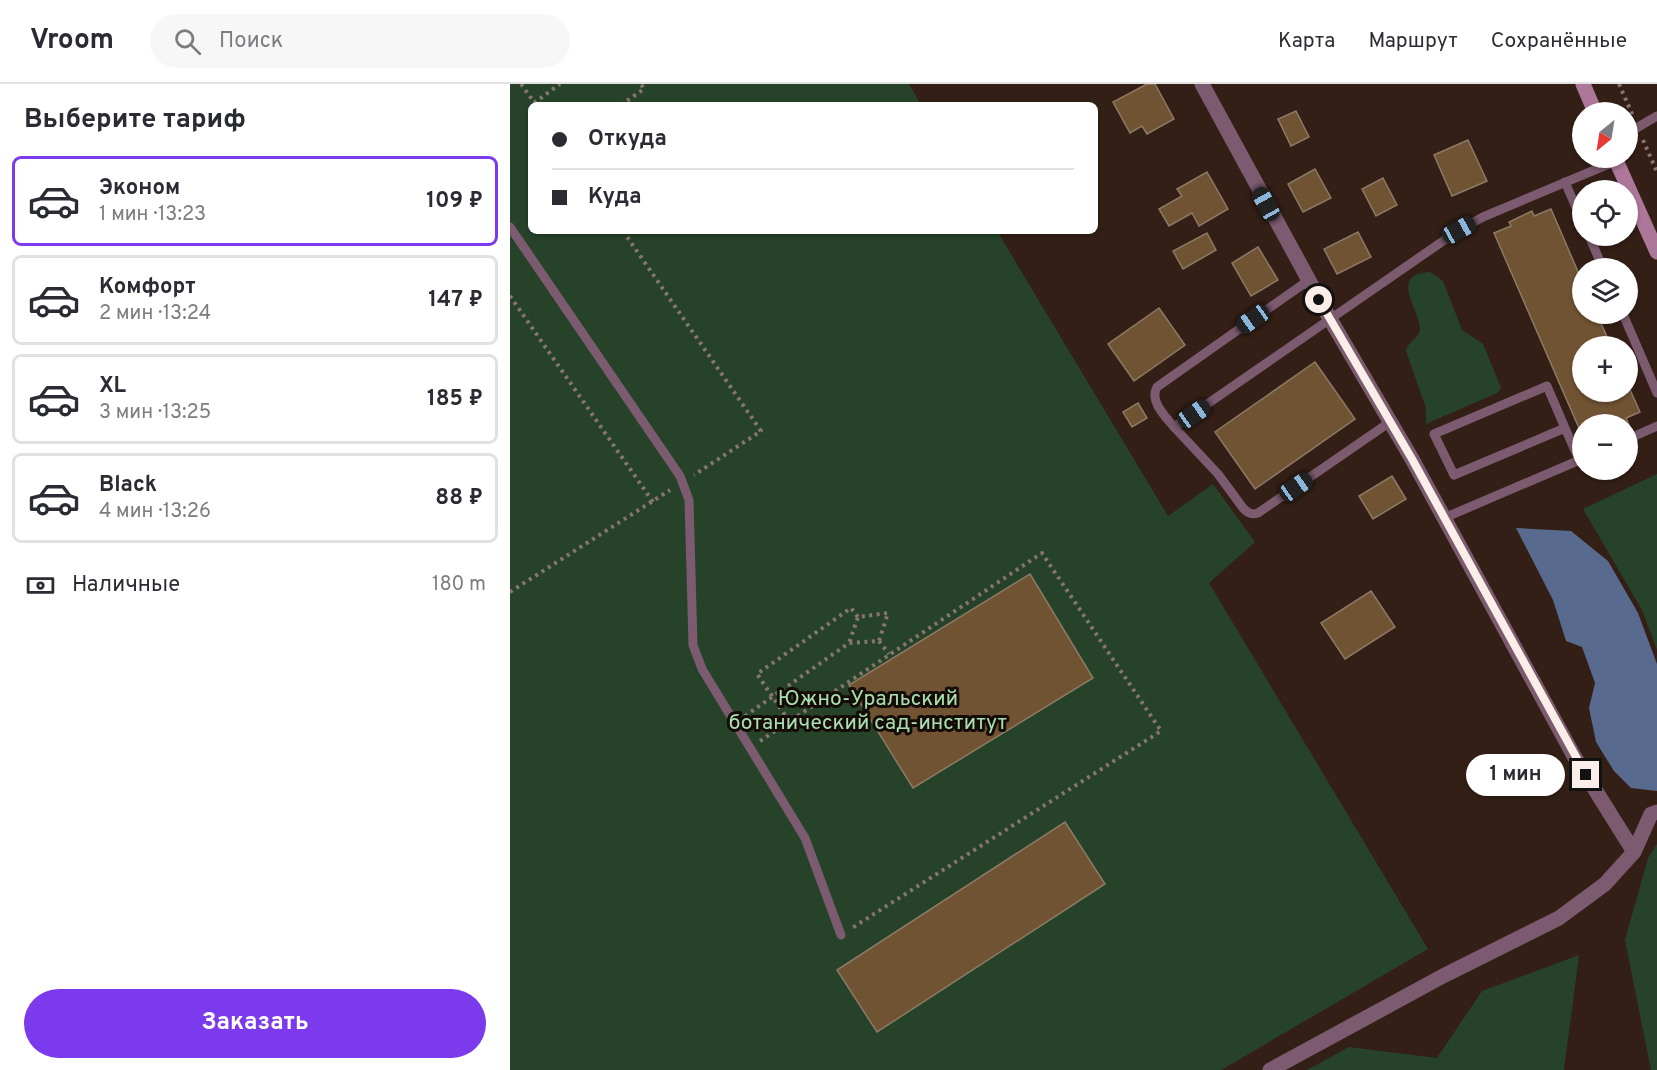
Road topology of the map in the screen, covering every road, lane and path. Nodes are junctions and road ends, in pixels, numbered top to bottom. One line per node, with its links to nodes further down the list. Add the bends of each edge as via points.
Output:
1 (521, 84): 6 (path)
2 (560, 84): 7 (path)
3 (641, 84): 8 (path, via 644,89)
4 (1202, 84): 20 (street)
5 (1583, 84): 9 (main road)
6 (534, 102)
7 (538, 102)
8 (625, 102)
9 (1591, 102)
10 (1657, 116): 11 (lane)
11 (1638, 127)
12 (1595, 168): 14 (lane)
13 (1620, 168): 17 (main road)
14 (1565, 182): 15 (lane); 22 (lane, via 1459,230)
15 (1572, 198)
16 (510, 227): 32 (lane)
17 (1653, 233): 19 (main road)
18 (625, 234): 32 (path, via 761,431)
19 (1657, 252)
20 (1309, 280): 22 (street); 27 (lane, via 1157,387 1155,401)
21 (510, 296): 33 (path)
22 (1330, 319): 25 (street); 27 (lane)
23 (1627, 324): 24 (lane)
24 (1657, 393)
25 (1390, 422): 27 (lane, via 1254,514 1243,508 1218,474); 34 (street)
26 (1657, 426): 29 (lane)
27 (1174, 427)
28 (1565, 428): 28 (lane, via 1454,475 1434,434 1547,386); 30 (lane)
29 (1638, 435)
30 (1572, 442)
31 (1572, 463): 34 (lane)
32 (682, 482): 33 (path); 42 (lane, via 689,500 693,645 702,669)
33 (653, 502): 35 (path)
34 (1444, 518): 45 (street, via 1574,756)
35 (510, 592)
36 (858, 617): 37 (path, via 888,613); 38 (path); 40 (path, via 851,608 758,674)
37 (879, 641): 38 (path); 39 (path)
38 (849, 643): 40 (path)
39 (889, 654): 41 (path); 46 (path, via 1042,553 1161,731)
40 (773, 696): 41 (path); 42 (path)
41 (789, 721): 43 (path)
42 (735, 723): 43 (lane)
43 (750, 747): 46 (lane, via 805,838)
44 (1657, 812): 45 (street, via 1652,814)
45 (1634, 852): 47 (street, via 1605,884 1559,918)
46 (841, 934)
47 (1270, 1070)

